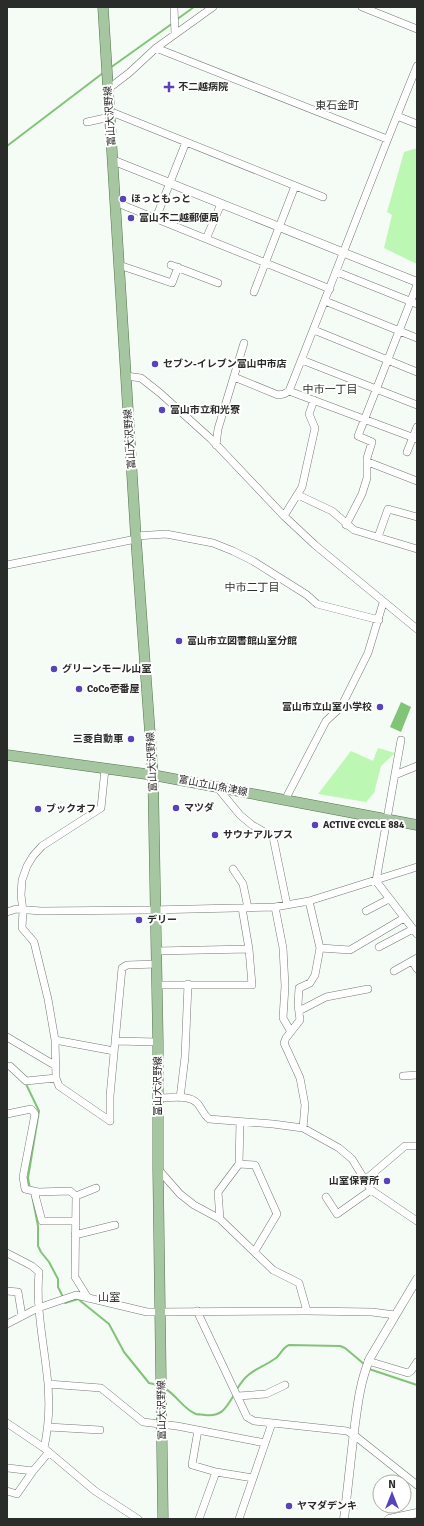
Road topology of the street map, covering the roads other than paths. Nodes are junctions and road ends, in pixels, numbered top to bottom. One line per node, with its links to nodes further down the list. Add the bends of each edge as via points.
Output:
1 (103, 7): 9 (main road, 富山大沢野線)
2 (174, 7): 6 (street)
3 (213, 7): 6 (street)
4 (362, 7): 5 (street)
5 (417, 29)
6 (175, 34): 7 (street)
7 (156, 48): 9 (street); 14 (street)
8 (417, 66): 11 (street)
9 (108, 89): 10 (main road, 富山大沢野線)
10 (110, 114): 12 (street); 15 (street); 16 (main road, 富山大沢野線)
11 (397, 116): 13 (street); 14 (street)
12 (87, 122)
13 (417, 124)
14 (387, 139): 25 (street)
15 (186, 142): 17 (street); 18 (street)
16 (112, 160): 17 (street); 20 (main road, 富山大沢野線)
17 (170, 184): 21 (street); 22 (street)
18 (295, 186): 19 (street); 23 (street)
19 (322, 197)
20 (115, 202): 22 (street); 27 (main road, 富山大沢野線)
21 (220, 204): 23 (street); 24 (street)
22 (156, 218): 24 (street)
23 (279, 228): 25 (street); 26 (street)
24 (206, 239): 26 (street)
25 (344, 254): 28 (street); 29 (street)
26 (265, 263): 32 (street); 33 (street)
27 (119, 265): 30 (street, via 172,283 175,266); 43 (main road, 富山大沢野線)
28 (337, 272): 32 (street); 35 (street)
29 (417, 282)
30 (218, 283)
31 (417, 286): 35 (street)
32 (330, 289): 34 (street)
33 (254, 292)
34 (325, 301): 36 (street); 37 (street)
35 (414, 303): 37 (street)
36 (314, 330): 40 (street); 41 (street)
37 (399, 330): 38 (street); 41 (street)
38 (417, 338)
39 (244, 344): 44 (street)
40 (302, 360): 45 (street); 46 (street)
41 (388, 360): 42 (street); 45 (street)
42 (417, 372)
43 (126, 376): 52 (street, via 141,378); 60 (main road, 富山大沢野線)
44 (234, 377): 46 (street, via 278,396); 52 (street, via 218,429)
45 (376, 389): 48 (street); 49 (street)
46 (290, 391): 47 (street)
47 (314, 400): 49 (street); 56 (street, via 309,414 315,428)
48 (417, 405)
49 (365, 418): 51 (street); 54 (street, via 358,436 372,442)
50 (417, 427): 51 (street)
51 (415, 438): 53 (street)
52 (216, 445): 57 (street)
53 (407, 452)
54 (368, 462): 55 (street); 59 (street, via 362,494)
55 (417, 480)
56 (298, 495): 57 (street); 59 (street, via 332,511)
57 (284, 516): 64 (street)
58 (417, 517): 61 (street, via 388,509)
59 (346, 525): 61 (street)
60 (136, 537): 63 (street); 65 (street, via 166,534 213,543 252,561 317,604); 71 (main road, 富山大沢野線)
61 (378, 537): 62 (street)
62 (417, 549)
63 (7, 565)
64 (383, 602): 65 (street); 66 (street)
65 (379, 620): 74 (street, via 368,653 341,707 326,721)
66 (417, 629)
67 (401, 740): 72 (street)
68 (7, 755): 70 (main road, 富山立山魚津線)
69 (417, 766): 72 (street)
70 (105, 769): 71 (main road, 富山立山魚津線); 86 (street, via 101,808 42,846 27,866 22,880)
71 (153, 775): 73 (main road, 富山立山魚津線); 85 (main road, 富山大沢野線)
72 (395, 775): 75 (street)
73 (218, 787): 74 (main road, 富山立山魚津線); 82 (street, via 240,815 273,837)
74 (285, 800): 75 (main road, 富山立山魚津線)
75 (387, 820): 76 (main road, 富山立山魚津線); 79 (street)
76 (417, 825)
77 (417, 867): 79 (street)
78 (232, 869): 84 (street, via 243,884)
79 (376, 881): 80 (street); 81 (street)
80 (389, 899): 87 (street); 89 (street)
81 (309, 902): 82 (street); 92 (street)
82 (288, 905): 83 (street)
83 (274, 907): 84 (street); 103 (street, via 283,948 283,1018)
84 (245, 908): 85 (street); 93 (street)
85 (156, 910): 86 (street); 94 (main road, 富山大沢野線)
86 (23, 911): 88 (street, via 16,909); 105 (street, via 22,928 34,942)
87 (366, 911)
88 (7, 912)
89 (404, 918): 90 (street); 92 (street, via 350,950)
90 (415, 932): 91 (street)
91 (379, 947)
92 (320, 948): 102 (street, via 315,975 310,983 299,988)
93 (250, 949): 94 (street); 99 (street, via 252,985)
94 (156, 951): 96 (main road, 富山大沢野線)
95 (414, 960): 97 (street); 98 (street)
96 (157, 964): 100 (main road, 富山大沢野線); 106 (street, via 127,965 122,968)
97 (417, 969)
98 (394, 971)
99 (188, 984): 100 (street); 115 (street, via 185,1057)
100 (157, 985): 107 (main road, 富山大沢野線)
101 (368, 989): 102 (street, via 326,997)
102 (299, 1011): 103 (street, via 300,1020)
103 (291, 1032): 118 (street, via 284,1043 300,1078 305,1105)
104 (7, 1036): 110 (street)
105 (55, 1040): 108 (street); 110 (street)
106 (115, 1041): 107 (street); 108 (street)
107 (158, 1042): 114 (main road, 富山大沢野線)
108 (114, 1051): 113 (street, via 110,1121 59,1086)
109 (7, 1066): 113 (street, via 26,1081)
110 (56, 1066): 113 (street)
111 (417, 1075): 112 (street)
112 (403, 1076)
113 (56, 1078)
114 (158, 1098): 115 (street); 121 (main road, 富山大沢野線)
115 (180, 1098): 117 (street, via 192,1099 209,1119)
116 (7, 1114): 125 (street, via 31,1109 35,1114 23,1177 25,1189)
117 (240, 1122): 118 (street); 120 (street)
118 (303, 1128): 122 (street, via 339,1148 352,1159)
119 (417, 1146): 122 (street, via 405,1146)
120 (239, 1164): 128 (street, via 218,1192); 133 (street, via 255,1165 277,1214)
121 (158, 1169): 128 (street, via 180,1194); 141 (main road, 富山大沢野線)
122 (365, 1180): 124 (street)
123 (96, 1188): 126 (street)
124 (371, 1190): 127 (street, via 337,1214); 130 (street)
125 (34, 1191): 126 (street, via 70,1191); 129 (street, via 42,1221)
126 (76, 1196): 129 (street)
127 (326, 1197)
128 (220, 1219): 133 (street)
129 (75, 1221): 132 (street)
130 (417, 1221)
131 (115, 1225): 132 (street)
132 (75, 1235): 137 (street, via 75,1277)
133 (255, 1251): 139 (street, via 273,1270 299,1283)
134 (7, 1253): 138 (street, via 39,1272)
135 (417, 1279): 142 (street)
136 (7, 1291): 143 (street, via 18,1292)
137 (88, 1298): 138 (street, via 76,1295); 141 (street)
138 (38, 1308): 143 (street); 147 (street)
139 (307, 1310): 140 (street); 142 (street)
140 (197, 1311): 141 (street); 149 (street)
141 (160, 1313): 152 (main road, 富山大沢野線)
142 (395, 1315): 145 (street)
143 (22, 1316): 144 (street)
144 (7, 1324)
145 (368, 1361): 146 (street, via 408,1373); 156 (street, via 360,1387)
146 (417, 1362)
147 (48, 1384): 152 (street, via 101,1388 143,1422); 153 (street)
148 (285, 1385): 149 (street, via 266,1394)
149 (238, 1396): 151 (street, via 247,1417 254,1421)
150 (7, 1423): 158 (street)
151 (272, 1423): 156 (street, via 347,1431); 157 (street)
152 (162, 1424): 155 (street); 167 (main road, 富山大沢野線)
153 (48, 1427): 154 (street); 158 (street)
154 (100, 1430)
155 (198, 1430): 157 (street); 161 (street, via 192,1465)
156 (354, 1435): 163 (street); 170 (street)
157 (265, 1443): 162 (street)
158 (47, 1450): 160 (street); 166 (street, via 95,1491)
159 (8, 1468): 160 (street)
160 (33, 1471): 164 (street, via 17,1494)
161 (216, 1472): 162 (street); 168 (street)
162 (253, 1478): 169 (street)
163 (417, 1485)
164 (7, 1491)
165 (417, 1513): 171 (street)
166 (138, 1519)
167 (164, 1519)
168 (199, 1519)
169 (239, 1519)
170 (344, 1519)
171 (389, 1519)

